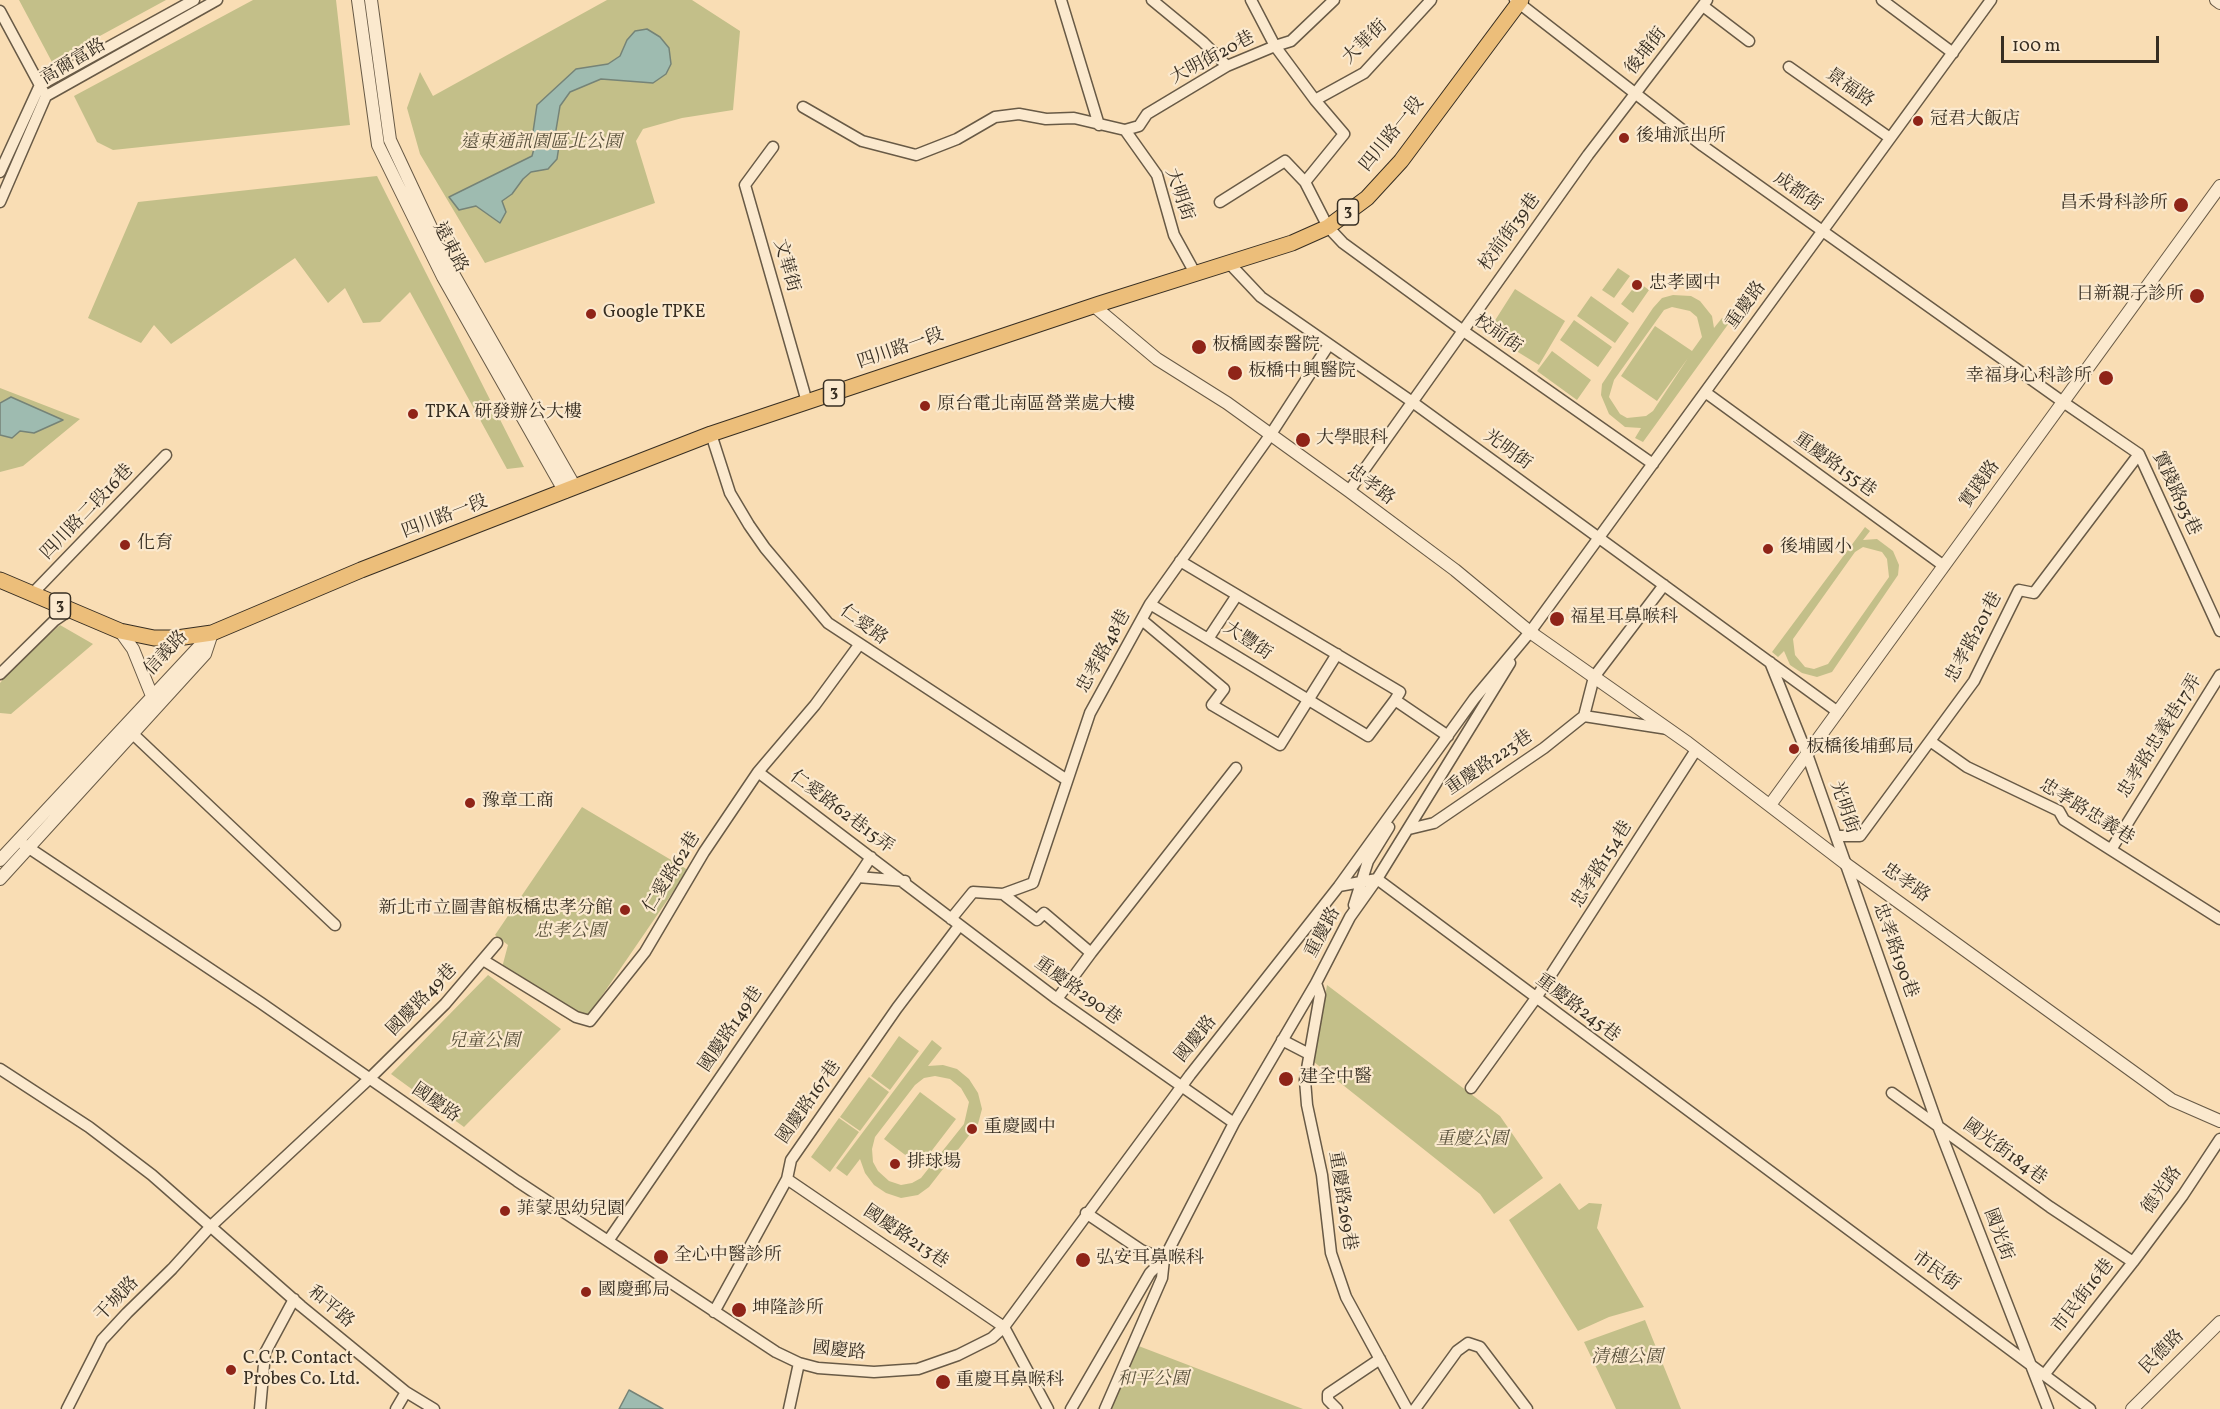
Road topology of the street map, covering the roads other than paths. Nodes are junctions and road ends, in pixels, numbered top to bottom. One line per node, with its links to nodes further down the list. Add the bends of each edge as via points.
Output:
1 (194, 0): 20 (street, 高爾富路)
2 (218, 0): 22 (street, 高爾富路)
3 (358, 0): 51 (street, 遠東路, via 378,145 443,276)
4 (371, 0): 51 (street, 遠東路, via 390,141 451,270)
5 (1061, 0): 25 (street)
6 (1152, 0): 18 (street)
7 (1251, 0): 16 (street, 大明街20巷)
8 (1334, 0): 16 (street, via 1291,41)
9 (1431, 0): 23 (street, 大華街, via 1364,73)
10 (1882, 0): 17 (street)
11 (1991, 0): 17 (street, 重慶路)
12 (1518, 1): 21 (street, 成都街); 35 (main road, 四川路一段 / 3, via 1401,161 1367,198)
13 (1705, 3): 15 (street); 21 (street, 後埔街)
14 (0, 11): 20 (street)
15 (1749, 41)
16 (1275, 46): 18 (street, 大明街20巷); 23 (street)
17 (1953, 53): 27 (street, 重慶路)
18 (1227, 66): 26 (street, 大明街20巷, via 1147,114 1138,126)
19 (1789, 67): 27 (street, 景福路)
20 (40, 85): 22 (street); 30 (street, 高爾富路)
21 (1635, 95): 29 (street, 後埔街); 36 (street, 成都街)
22 (46, 96): 33 (street, 高爾富路)
23 (1315, 100): 31 (street, via 1344,134)
24 (803, 107): 25 (street, via 862,141 916,155 957,139 995,117 1019,114 1046,119 1074,118)
25 (1099, 125): 26 (street)
26 (1125, 130): 38 (street, 大明街, via 1157,175 1174,235)
27 (1890, 138): 36 (street, 重慶路)
28 (773, 147): 44 (street, 文華街, via 745,185)
29 (1588, 155): 40 (street, 校前街39巷)
30 (0, 172)
31 (1305, 182): 34 (street, via 1285,161); 35 (street)
32 (2220, 186): 45 (street, 實踐路)
33 (0, 202)
34 (1220, 202)
35 (1328, 227): 37 (main road, 四川路一段 / 3); 40 (street, 校前街, via 1343,243)
36 (1822, 231): 42 (street, 重慶路); 45 (street, 成都街)
37 (1229, 263): 38 (main road, 四川路一段 / 3); 41 (street, 光明街, via 1261,297)
38 (1195, 273): 39 (main road, 四川路一段 / 3)
39 (1094, 306): 44 (main road, 四川路一段 / 3); 47 (street, 忠孝路, via 1157,359)
40 (1462, 330): 43 (street, 校前街39巷); 50 (street, 校前街)
41 (1329, 346): 43 (street, 光明街); 47 (street, 忠孝路48巷)
42 (1705, 392): 50 (street, 重慶路); 55 (street, 重慶路155巷)
43 (1411, 401): 52 (street, 校前街39巷); 53 (street, 光明街)
44 (807, 402): 46 (main road, 四川路一段 / 3)
45 (2062, 402): 48 (street, 實踐路93巷); 55 (street, 實踐路)
46 (711, 434): 51 (main road, 四川路一段 / 3); 68 (street, 仁愛路, via 730,493 765,549 828,623)
47 (1271, 434): 52 (street, 忠孝路); 54 (street, 忠孝路48巷)
48 (2139, 454): 64 (street, 實踐路93巷); 83 (street, 忠孝路201巷, via 2034,593 2019,590 1974,681)
49 (166, 455): 58 (street, 四川路二段16巷)
50 (1653, 464): 53 (street, 重慶路)
51 (570, 490): 66 (main road, 四川路一段 / 3, via 361,570)
52 (1349, 491): 65 (street, 忠孝路)
53 (1599, 538): 57 (street, 光明街); 65 (street, 重慶路)
54 (1180, 561): 59 (street, 大豐街); 60 (street, 忠孝路48巷)
55 (1944, 566): 77 (street, 實踐路)
56 (0, 580): 58 (main road, 3)
57 (1664, 585): 70 (street, 光明街); 73 (street)
58 (33, 593): 61 (main road, 3)
59 (1237, 595): 67 (street, 大豐街); 69 (street, 大豐街)
60 (1150, 604): 62 (street, 忠孝路48巷); 67 (street)
61 (70, 610): 63 (main road, 3); 71 (street)
62 (1142, 620): 75 (street, via 1224,689 1212,705 1280,745); 88 (street, 忠孝路48巷, via 1090,713)
63 (120, 631): 66 (main road, 四川路一段 / 3, via 154,638); 74 (street, via 133,649)
64 (2220, 631)
65 (1530, 632): 73 (street, 忠孝路); 82 (street, 重慶路); 91 (street, 重慶路)
66 (212, 633): 74 (street, 信義路); 79 (street, 信義路, via 205,654)
67 (1208, 639): 75 (street, 大豐街)
68 (859, 645): 87 (street, 仁愛路62巷); 88 (street, 仁愛路)
69 (1337, 654): 75 (street); 76 (street, 大豐街, via 1400,692)
70 (1770, 662): 77 (street, 光明街); 85 (street, 光明街)
71 (0, 674)
72 (2220, 675): 95 (street, 忠孝路忠義巷17弄)
73 (1594, 677): 78 (street); 80 (street, 忠孝路)
74 (152, 696): 79 (street); 93 (street, 信義路)
75 (1310, 700): 76 (street, 大豐街, via 1368,736)
76 (1395, 700): 82 (street, 大豐街)
77 (1838, 712): 85 (street, 實踐路)
78 (1584, 716): 80 (street); 91 (street, 重慶路223巷, via 1544,748 1434,822)
79 (146, 721): 81 (street, 信義路)
80 (1668, 729): 84 (street, 忠孝路)
81 (134, 735): 94 (street, 信義路); 109 (street)
82 (1448, 736): 89 (street, 重慶路)
83 (1930, 741): 92 (street, 忠孝路201巷, via 1860,836); 95 (street, 忠孝路忠義巷, via 1967,767 2059,811 2064,820)
84 (1696, 750): 90 (street, 忠孝路); 114 (street, 忠孝路154巷)
85 (1807, 754): 90 (street, 實踐路); 92 (street, 光明街)
86 (1236, 768): 111 (street)
87 (758, 772): 96 (street, 仁愛路62巷15弄); 112 (street, 仁愛路62巷, via 704,852 645,952 590,1021 576,1017)
88 (1066, 780): 105 (street, 忠孝路48巷, via 1033,883)
89 (1400, 803): 103 (street, via 1368,861); 104 (street, 國慶路)
90 (1770, 805): 98 (street, 忠孝路)
91 (1408, 829): 101 (street, 重慶路)
92 (1836, 836): 98 (street, 光明街)
93 (18, 842): 94 (street, 國慶路); 97 (street, 信義路)
94 (30, 848): 100 (street, 信義路); 119 (street, 國慶路)
95 (2112, 848): 107 (street, 忠孝路忠義巷)
96 (872, 857): 99 (street, 國慶路149巷); 102 (street, 仁愛路62巷15弄)
97 (0, 860)
98 (1846, 864): 123 (street, 忠孝路, via 2172,1100); 125 (street, 忠孝路190巷)
99 (858, 877): 102 (street); 132 (street, 國慶路149巷)
100 (0, 879)
101 (1377, 879): 103 (street); 106 (street, 重慶路); 114 (street, 重慶路245巷)
102 (905, 882): 108 (street, 重慶路290巷)
103 (1362, 882): 104 (street); 106 (street)
104 (1339, 886): 120 (street, 國慶路)
105 (1003, 894): 108 (street, 國慶路167巷, via 973,892); 111 (street, via 1037,920 1044,913)
106 (1350, 917): 113 (street, 重慶路)
107 (2220, 919)
108 (955, 923): 115 (street, 重慶路290巷); 128 (street, 國慶路167巷, via 791,1160)
109 (335, 925)
110 (497, 943): 112 (street, 國慶路49巷)
111 (1091, 952): 115 (street)
112 (483, 960): 119 (street, 國慶路49巷)
113 (1316, 983): 116 (street, 重慶路); 117 (street, 重慶路269巷, via 1320,995)
114 (1536, 998): 121 (street, 忠孝路154巷); 127 (street, 重慶路245巷)
115 (1057, 999): 120 (street, 重慶路290巷)
116 (1282, 1040): 117 (street); 124 (street, 重慶路)
117 (1309, 1054): 139 (street, 重慶路269巷, via 1307,1105 1322,1176 1331,1252 1336,1273)
118 (0, 1069): 131 (street, 和平路, via 89,1127)
119 (369, 1079): 131 (street); 132 (street, 國慶路)
120 (1181, 1087): 124 (street, 重慶路290巷); 130 (street, 國慶路)
121 (1471, 1088)
122 (1892, 1093): 125 (street)
123 (2220, 1121)
124 (1234, 1123): 133 (street, 重慶路)
125 (1938, 1126): 129 (street, 國光街184巷); 141 (street, 國光街)
126 (2220, 1139): 134 (street, 德光路)
127 (1759, 1162): 141 (street, 市民街)
128 (787, 1179): 136 (street, 國慶路167巷); 137 (street, 國慶路213巷)
129 (2050, 1207): 134 (street, 市民街16巷)
130 (1086, 1213): 133 (street, via 1141,1250); 137 (street, 國慶路)
131 (211, 1226): 135 (street, 和平路); 145 (street, 干城路, via 102,1340)
132 (608, 1241): 136 (street, 國慶路)
133 (1164, 1259): 151 (street, 重慶路, via 1150,1273); 152 (street, 重慶路, via 1162,1278)
134 (2133, 1262): 142 (street, 市民街16巷)
135 (294, 1299): 143 (street, 和平路); 146 (street, via 265,1353)
136 (714, 1312): 140 (street, 國慶路)
137 (1004, 1327): 140 (street, 國慶路, via 992,1338 958,1355 918,1369 874,1372); 150 (street)
138 (2218, 1327): 158 (street, 民德路)
139 (1380, 1359): 144 (street, via 1328,1394); 153 (street, 重慶路269巷)
140 (799, 1364): 149 (street)
141 (2031, 1365): 142 (street, 市民街); 156 (street, 國光街)
142 (2044, 1375): 157 (street, 市民街)
143 (406, 1392): 147 (street); 148 (street, 和平路)
144 (1333, 1408)
145 (67, 1409)
146 (260, 1409)
147 (396, 1409)
148 (434, 1409)
149 (789, 1409)
150 (1048, 1409)
151 (1071, 1409)
152 (1105, 1409)
153 (1407, 1409)
154 (1415, 1409): 155 (street, via 1457,1351 1468,1343 1480,1347)
155 (1527, 1409)
156 (2048, 1409)
157 (2090, 1409)
158 (2132, 1409)

